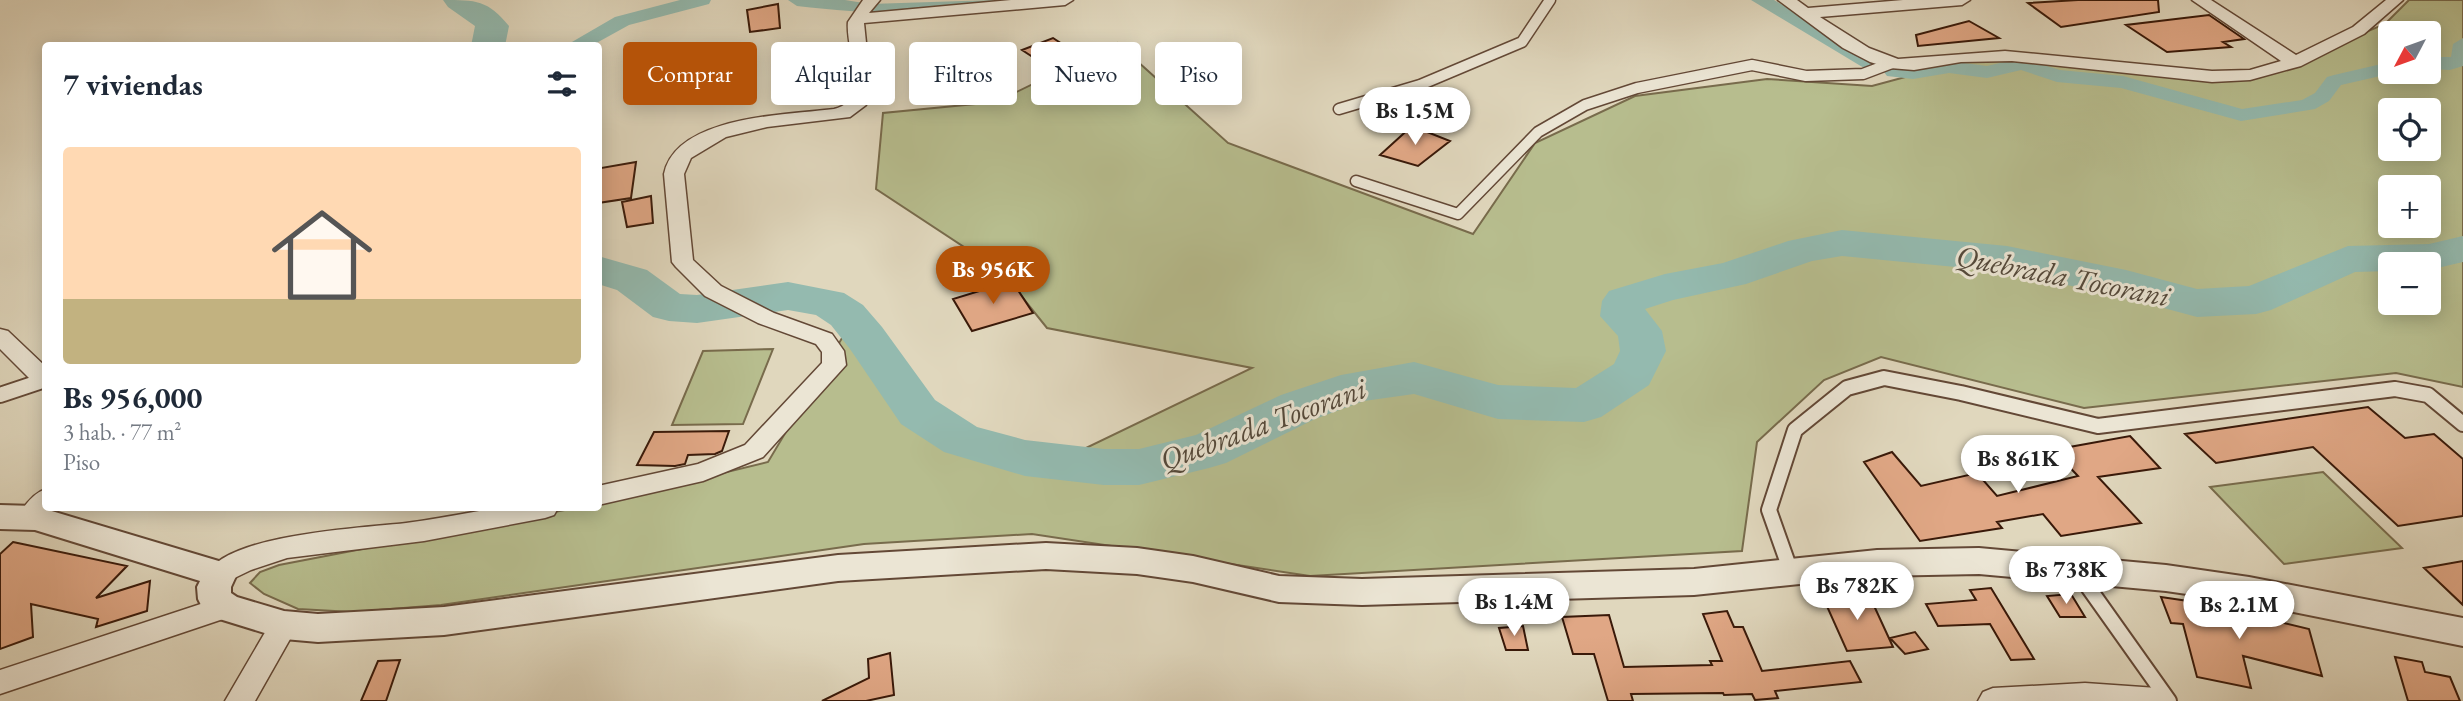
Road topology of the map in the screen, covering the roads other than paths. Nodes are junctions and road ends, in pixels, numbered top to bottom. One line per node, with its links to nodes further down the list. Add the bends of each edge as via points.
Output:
1 (872, 0): 9 (street)
2 (1065, 0): 9 (street)
3 (1550, 0): 12 (lane, via 1522,42 1420,85)
4 (1786, 0): 8 (street)
5 (1962, 0): 8 (street)
6 (2200, 0): 10 (street)
7 (2395, 0): 10 (street, via 2379,17 2342,41)
8 (1807, 13): 11 (street, via 1868,55)
9 (857, 19): 19 (street, via 863,79 857,106 834,115 734,128 698,144 675,164 674,174 683,262 713,291 766,318 824,339 833,351 834,365 754,452 703,472)
10 (2295, 62): 11 (street, via 2242,76 2196,76 2008,56)
11 (1892, 63): 13 (lane, via 1863,74 1806,76 1752,65 1637,88 1585,106 1538,132 1458,214)
12 (1339, 109)
13 (1356, 181)
14 (0, 336): 15 (street)
15 (42, 377)
16 (42, 381): 17 (lane)
17 (0, 395)
18 (2463, 424): 23 (lane, via 2428,395 2395,389 2098,426 1884,379 1847,388 1795,430 1769,510)
19 (602, 495)
20 (25, 511): 24 (street)
21 (529, 511): 24 (street, via 408,533 290,546 239,562)
22 (2074, 568): 23 (street, via 1979,561); 27 (street, via 2249,590); 32 (lane)
23 (1791, 572): 26 (street, via 1695,582 1362,592 1279,589 1194,569 1046,556 838,568 444,621 318,628)
24 (220, 574): 25 (street, via 215,599)
25 (225, 607): 26 (street); 28 (street)
26 (284, 625): 29 (street)
27 (2463, 632)
28 (0, 682)
29 (240, 701)
30 (1993, 701): 31 (street, via 2085,695)
31 (2157, 701)
32 (2169, 701)

